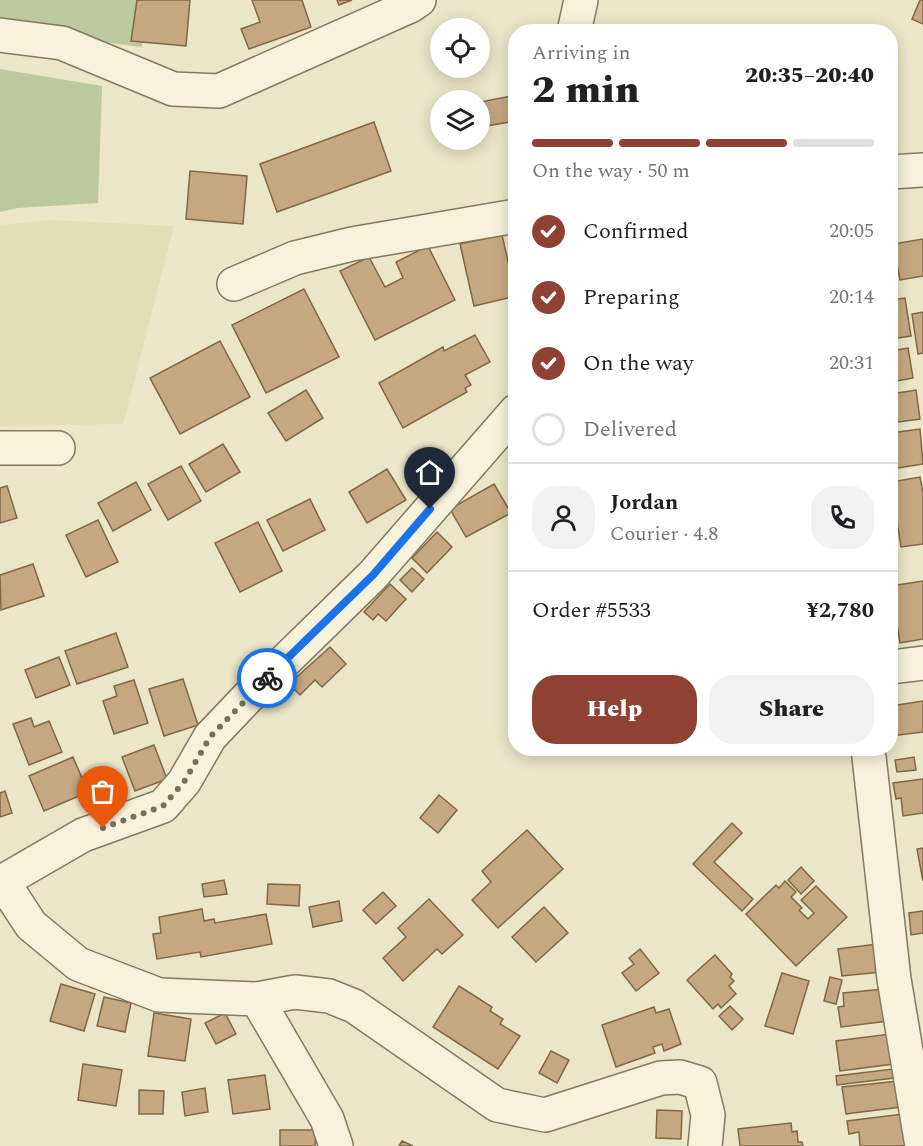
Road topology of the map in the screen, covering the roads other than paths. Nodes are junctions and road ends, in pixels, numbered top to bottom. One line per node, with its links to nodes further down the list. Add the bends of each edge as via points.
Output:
1 (419, 0): 4 (street, via 219,91 173,89 62,42)
2 (581, 0): 3 (street)
3 (576, 24)
4 (0, 35)
5 (923, 170): 6 (street)
6 (898, 172)
7 (508, 217): 8 (street, via 352,244 295,258)
8 (234, 284)
9 (508, 420): 15 (street, via 373,575 210,737 184,782 163,806 83,835)
10 (0, 448): 11 (street)
11 (58, 448)
12 (923, 663): 13 (street)
13 (898, 666)
14 (869, 756): 16 (street)
15 (1, 882): 17 (street, via 31,925 78,964 159,995)
16 (909, 977): 20 (street)
17 (257, 999): 18 (street, via 327,1119); 19 (street, via 295,992 337,999 354,1006 496,1105 545,1115 661,1078 681,1077 700,1083 708,1115)
18 (336, 1146)
19 (705, 1146)
20 (922, 1146)

